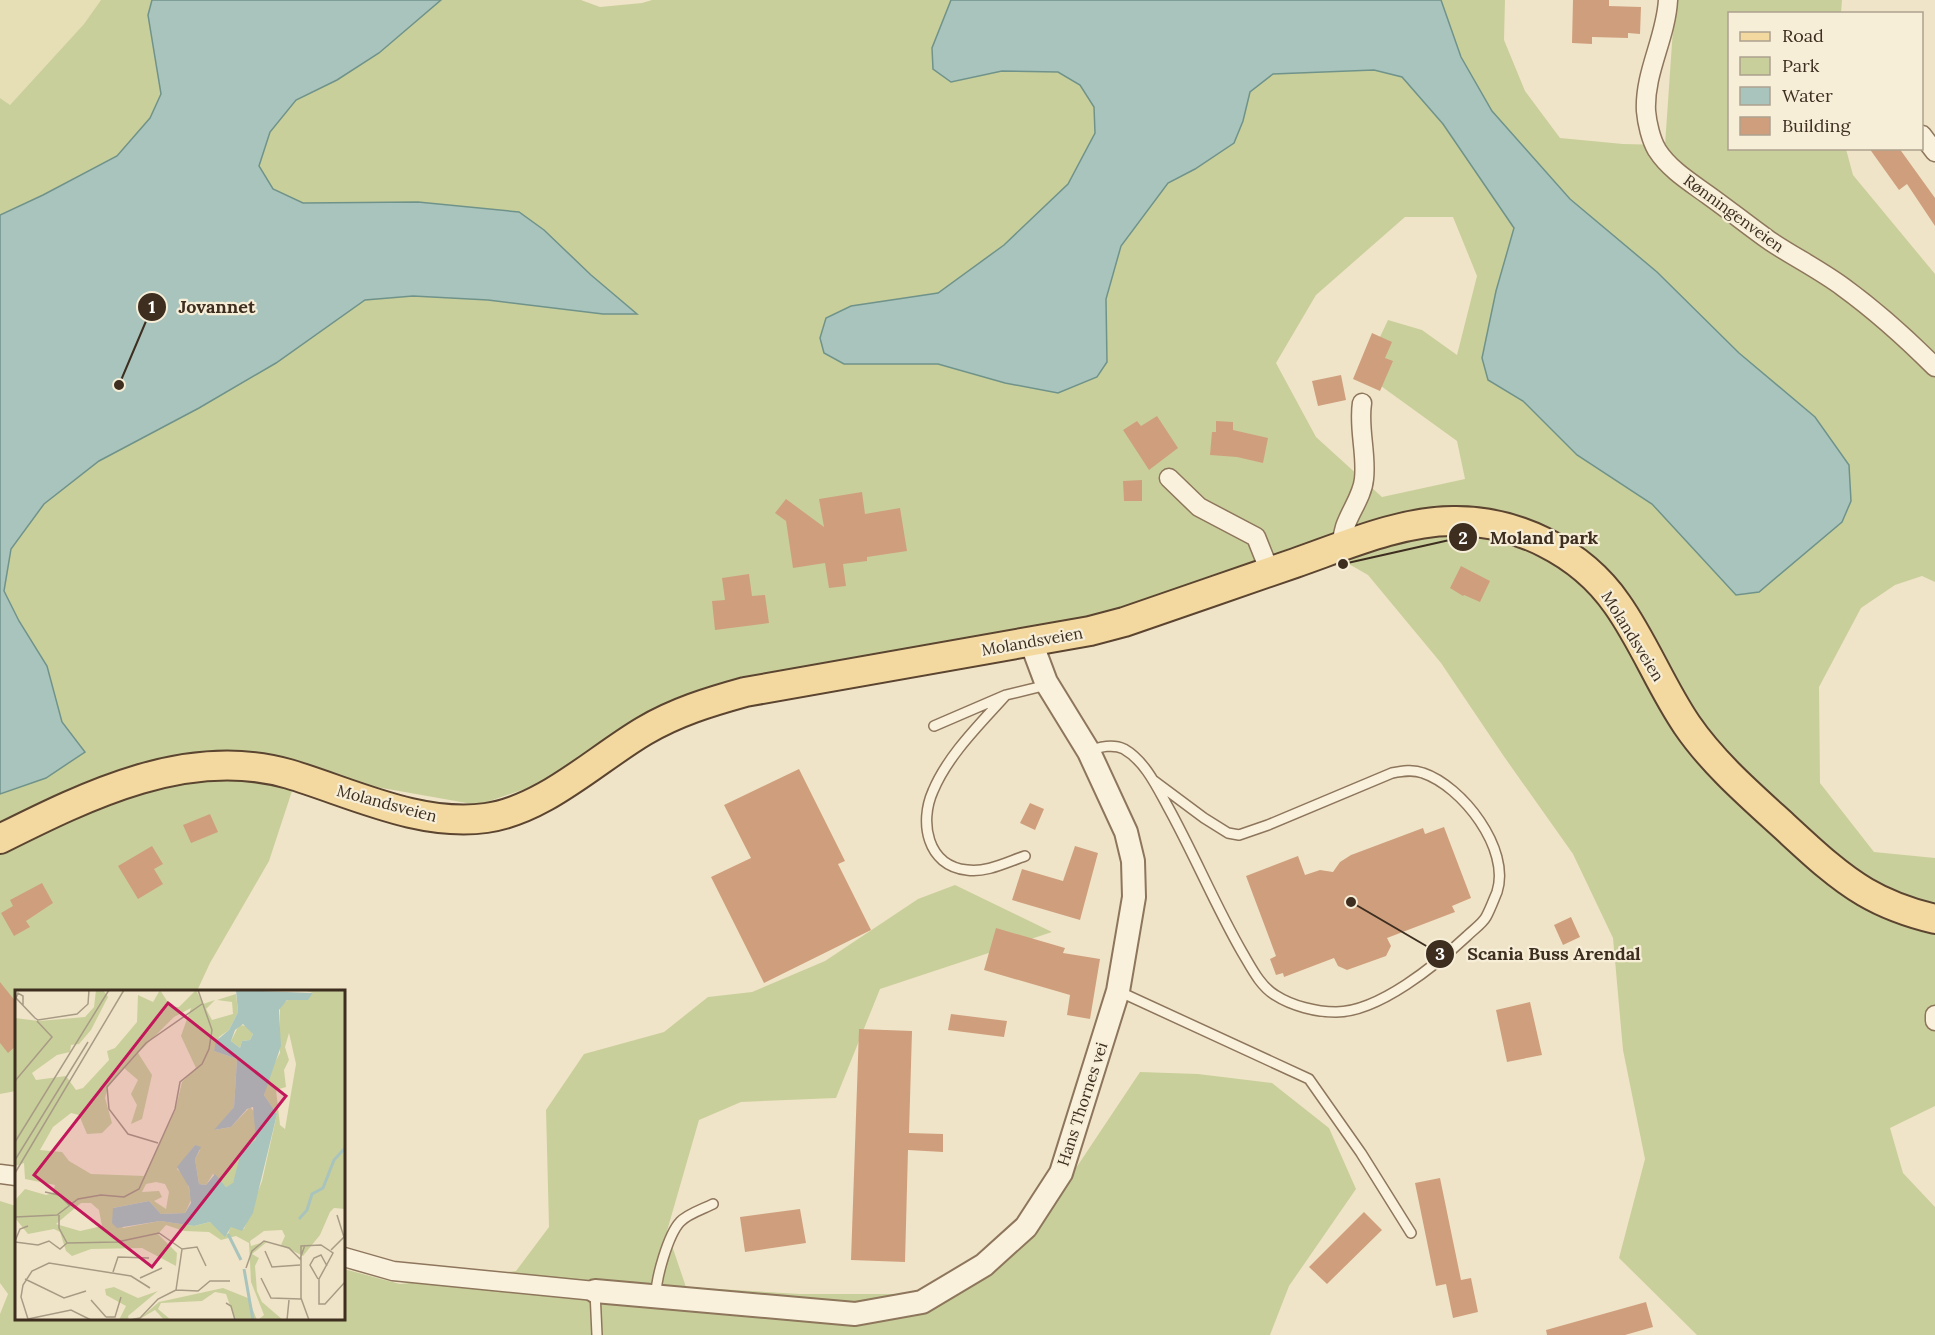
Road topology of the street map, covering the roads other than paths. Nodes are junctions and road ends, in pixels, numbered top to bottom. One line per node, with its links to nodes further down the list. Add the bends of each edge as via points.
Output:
1 (1668, 0): 4 (street, Rønningenveien, via 1648,86 1646,111 1656,149 1689,181 1868,306)
2 (1923, 136): 3 (street)
3 (1935, 152)
4 (1935, 367)
5 (1362, 403): 7 (street, via 1364,479 1342,536)
6 (1169, 478): 8 (street, via 1199,507 1256,537)
7 (1343, 546): 8 (main road, Molandsveien); 17 (main road, Molandsveien, via 1414,525 1454,520 1507,528 1555,547 1598,580 1617,604 1687,725 1746,791 1864,892 1907,913)
8 (1270, 572): 9 (main road, Molandsveien, via 1124,622)
9 (1031, 642): 10 (street, Hans Thornes vei); 15 (main road, Molandsveien, via 745,692 700,705 644,731 539,800 488,818 432,817 265,768 210,764 157,774 99,794)
10 (1046, 682): 11 (lane); 13 (street, Hans Thornes vei)
11 (1006, 695): 12 (lane); 16 (lane, via 956,753 933,789 926,824 931,846 951,866 967,871 988,869)
12 (934, 726)
13 (1089, 752): 14 (lane, via 1111,746 1123,748); 18 (street, Hans Thornes vei, via 1126,832 1133,861 1134,897)
14 (1153, 780): 14 (lane, via 1259,980 1274,995 1298,1006 1341,1012 1399,990 1449,952 1486,917 1498,889 1493,846 1480,822 1458,794 1422,772 1392,773 1239,835 1220,828)
15 (0, 839)
16 (1025, 856)
17 (1935, 919)
18 (1118, 991): 24 (lane, via 1309,1078); 27 (street, Hans Thornes vei, via 1060,1173 1026,1227 984,1265 922,1302 855,1314)
19 (1935, 1015): 20 (street)
20 (1935, 1021)
21 (0, 1174): 22 (street)
22 (15, 1176)
23 (713, 1204): 27 (lane, via 680,1221 671,1236)
24 (1411, 1233)
25 (345, 1257): 26 (street, via 393,1271)
26 (595, 1291): 27 (street, Hans Thornes vei); 28 (lane)
27 (656, 1295)
28 (597, 1335)

